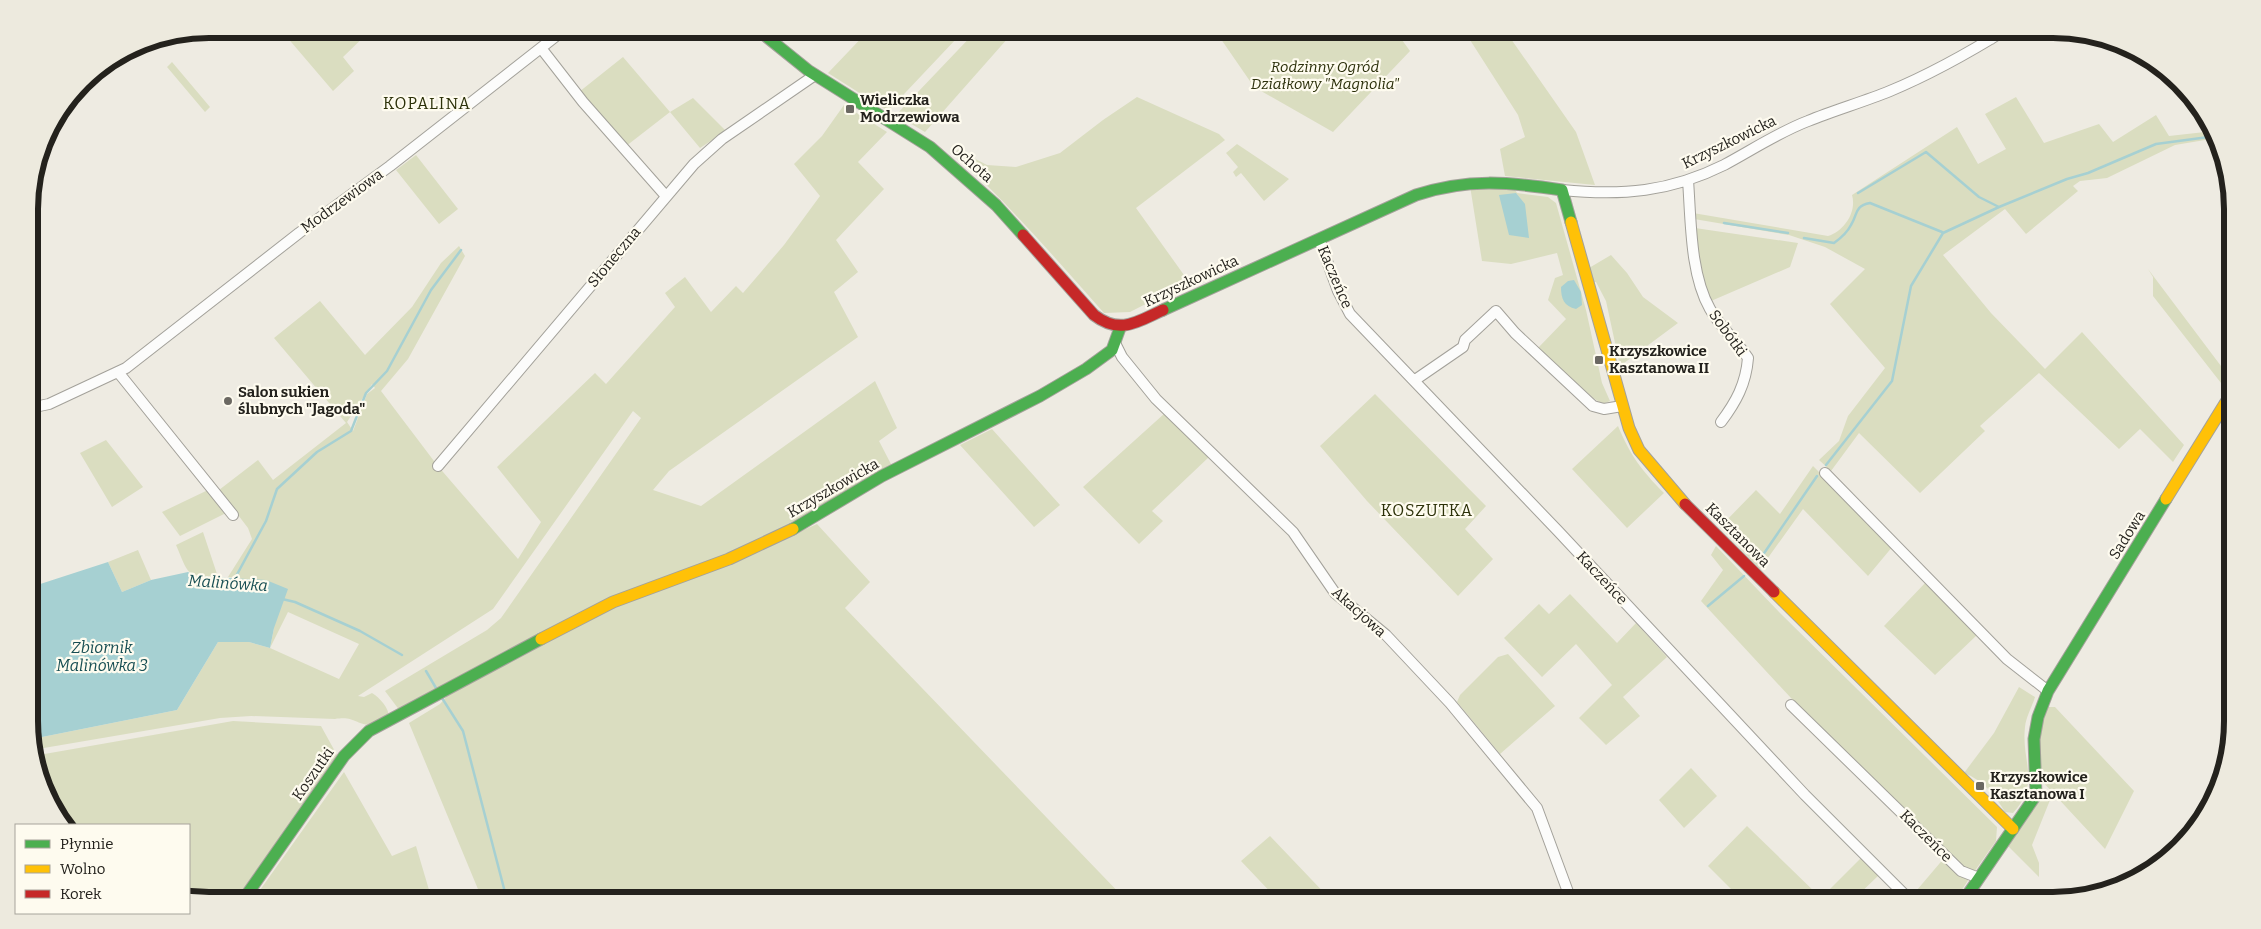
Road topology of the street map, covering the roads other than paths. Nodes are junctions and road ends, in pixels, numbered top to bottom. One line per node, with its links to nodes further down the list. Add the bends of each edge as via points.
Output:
1 (554, 38): 4 (street, Modrzewiowa)
2 (768, 38): 5 (street, Ochota)
3 (1991, 39): 6 (street, Krzyszkowicka, via 1892,90 1807,121 1722,166)
4 (541, 48): 8 (street, via 583,102); 12 (street, Modrzewiowa)
5 (815, 75): 8 (street, Słoneczna, via 707,151); 10 (street, Ochota, via 944,158 996,206 1094,315 1108,325)
6 (1688, 180): 7 (street, Krzyszkowicka, via 1644,192); 17 (street, Sobótki, via 1700,288 1711,310 1748,358 1739,396)
7 (1562, 190): 9 (street, Krzyszkowicka, via 1476,180 1445,184); 16 (street, Kasztanowa)
8 (665, 195): 18 (street, Słoneczna)
9 (1319, 239): 10 (street, Krzyszkowicka); 13 (street, Kaczeńce, via 1350,314)
10 (1120, 328): 11 (street)
11 (1116, 345): 22 (street, Krzyszkowicka, via 1105,357 1060,385 934,448 848,495 800,526 729,559 599,608); 26 (street, Akacjowa, via 1156,399 1293,532 1335,593 1386,635 1450,703 1537,808)
12 (118, 372): 15 (street, Modrzewiowa); 20 (street)
13 (1415, 380): 16 (street, via 1463,347 1464,340 1496,311 1514,333 1593,406 1604,409); 27 (street, Kaczeńce, via 1793,782)
14 (2224, 405): 21 (street, Sadowa)
15 (38, 406)
16 (1622, 406): 24 (street, Kasztanowa, via 1639,450 1674,492)
17 (1721, 422)
18 (438, 466)
19 (1825, 472): 21 (street, via 2007,659)
20 (233, 515)
21 (2048, 691): 24 (street, Sadowa, via 2032,738 2036,795)
22 (436, 697): 29 (street, Koszutki, via 356,742)
23 (1791, 704): 25 (street, Kaczeńce, via 1961,870)
24 (2013, 829): 25 (street, Sadowa)
25 (1979, 878): 28 (street, Sadowa)
26 (1568, 891)
27 (1901, 891)
28 (1970, 891)
29 (249, 892)

